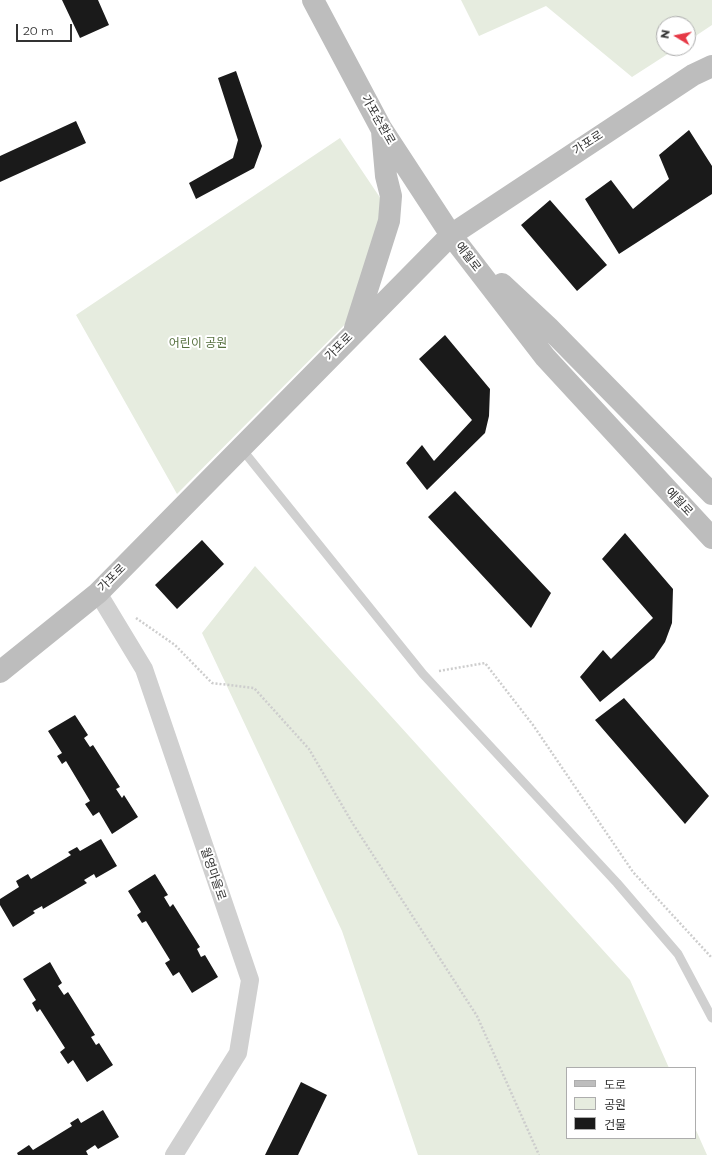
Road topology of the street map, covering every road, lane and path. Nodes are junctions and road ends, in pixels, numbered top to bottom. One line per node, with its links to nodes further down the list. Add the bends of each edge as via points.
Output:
1 (313, 0): 3 (main road, 가포순환로)
2 (712, 66): 4 (main road, 가포로, via 687,79)
3 (381, 128): 4 (main road, 가포순환로); 5 (main road, via 386,176 392,196 389,221)
4 (451, 235): 5 (main road, 가포로); 7 (main road, 예월로, via 548,327); 8 (main road, 예월로, via 545,357)
5 (354, 332): 6 (main road, 가포로)
6 (240, 447): 9 (main road, 가포로); 12 (lane)
7 (712, 494)
8 (712, 538)
9 (98, 593): 11 (main road, 가포로); 15 (street, 월영마을로, via 144,669 250,980 238,1053)
10 (130, 614): 16 (path, via 175,644 212,684 254,688 309,748 352,824 477,1016)
11 (0, 672)
12 (423, 674): 13 (path, via 486,663 533,725 633,872); 14 (lane, via 611,877 678,954)
13 (712, 958)
14 (712, 1018)
15 (174, 1155)
16 (539, 1155)

